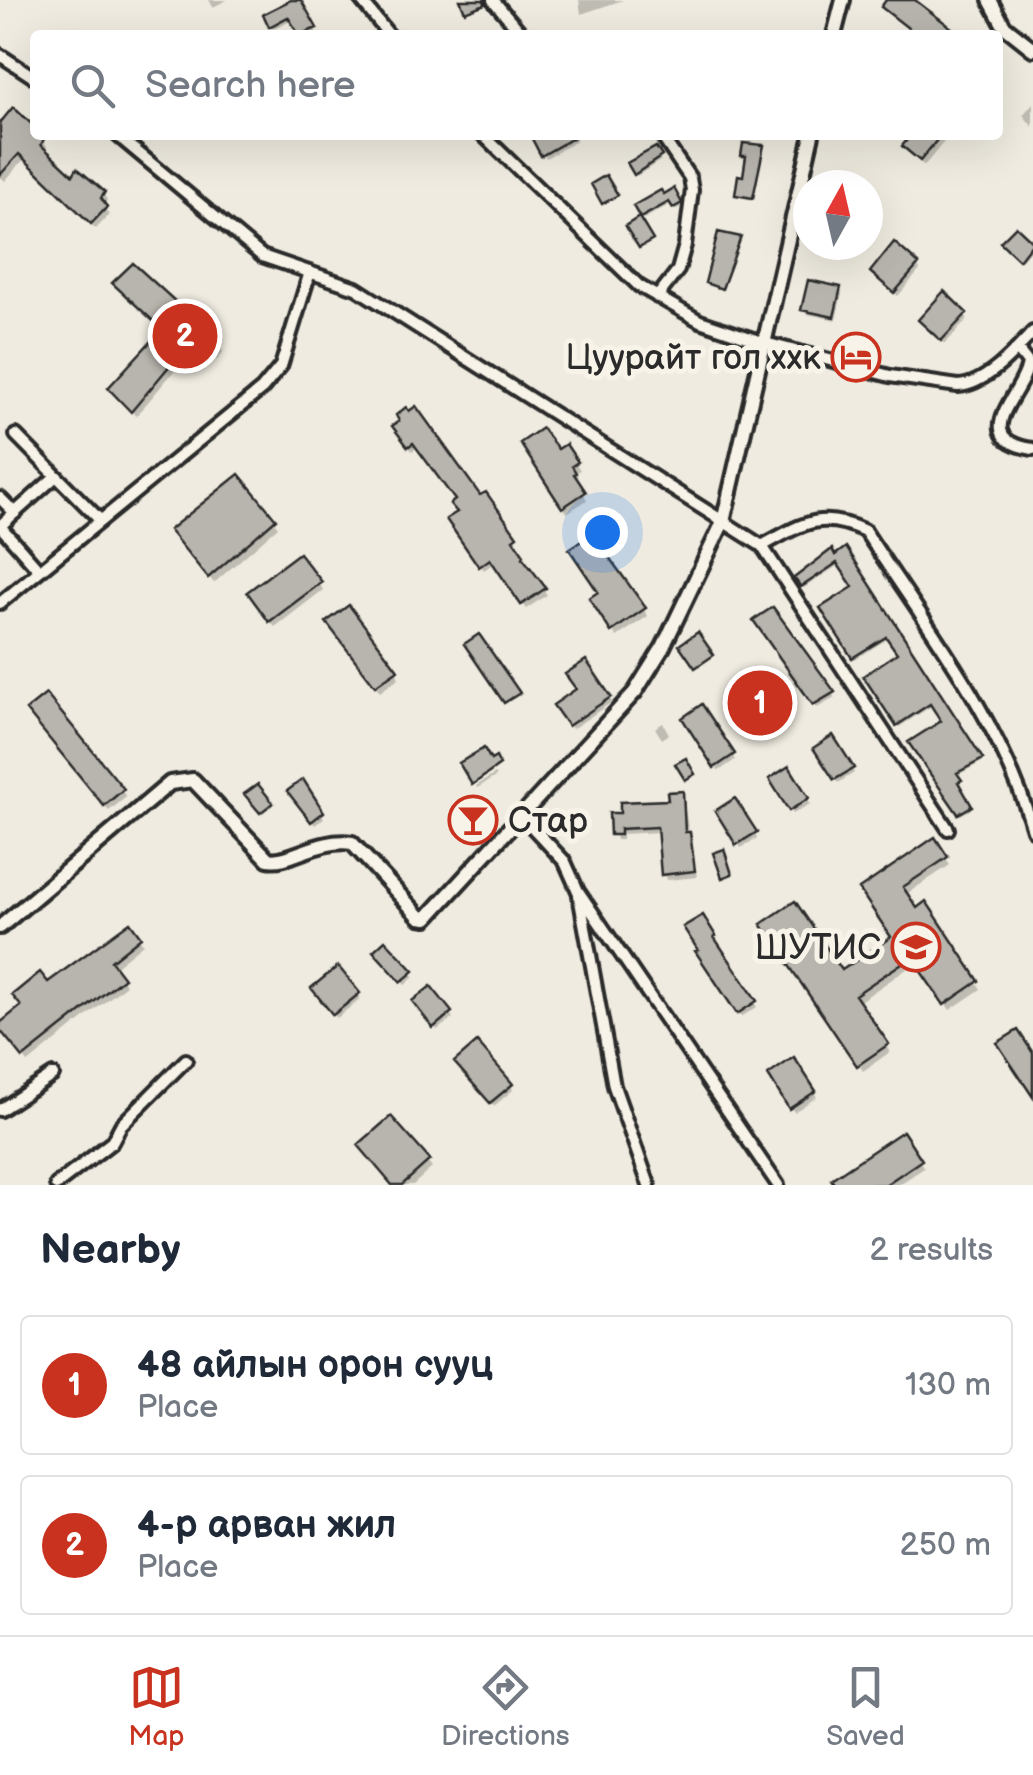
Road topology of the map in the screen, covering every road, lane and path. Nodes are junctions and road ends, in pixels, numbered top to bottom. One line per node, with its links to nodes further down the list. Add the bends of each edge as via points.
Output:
1 (361, 0): 5 (street)
2 (493, 0): 6 (street)
3 (843, 0): 7 (street)
4 (990, 0): 8 (street, via 1004,26)
5 (385, 30)
6 (519, 30)
7 (835, 30)
8 (1033, 49)
9 (0, 55): 10 (street)
10 (30, 75)
11 (123, 140): 15 (street, via 262,256)
12 (488, 140): 16 (street)
13 (665, 140): 16 (street, via 692,190 678,270)
14 (811, 140): 18 (street)
15 (310, 272): 25 (street, via 281,366 262,389); 26 (street, via 356,288)
16 (657, 297): 18 (street, via 700,321)
17 (1033, 332): 19 (street)
18 (765, 343): 19 (street, via 890,376 958,386 990,372); 26 (street)
19 (1017, 349): 21 (street, via 1028,371 1000,418 1014,445)
20 (16, 435): 22 (street)
21 (1033, 449)
22 (56, 476): 24 (street); 25 (street)
23 (0, 498): 24 (street)
24 (14, 513): 27 (street)
25 (100, 520): 29 (street)
26 (722, 522): 28 (street); 31 (street, via 635,692)
27 (0, 526): 29 (street)
28 (762, 546): 32 (street); 33 (street, via 824,518 865,531 984,713 1017,778)
29 (40, 570): 30 (street)
30 (0, 603)
31 (522, 816): 34 (street, via 565,862); 35 (street, via 425,919 352,844 315,845 268,859 187,779 170,783)
32 (948, 829)
33 (1033, 830)
34 (578, 892): 40 (street, via 614,1086); 41 (street)
35 (0, 927)
36 (186, 1060): 39 (street, via 112,1142)
37 (53, 1075): 38 (street)
38 (0, 1110)
39 (56, 1185)
40 (649, 1185)
41 (778, 1185)

